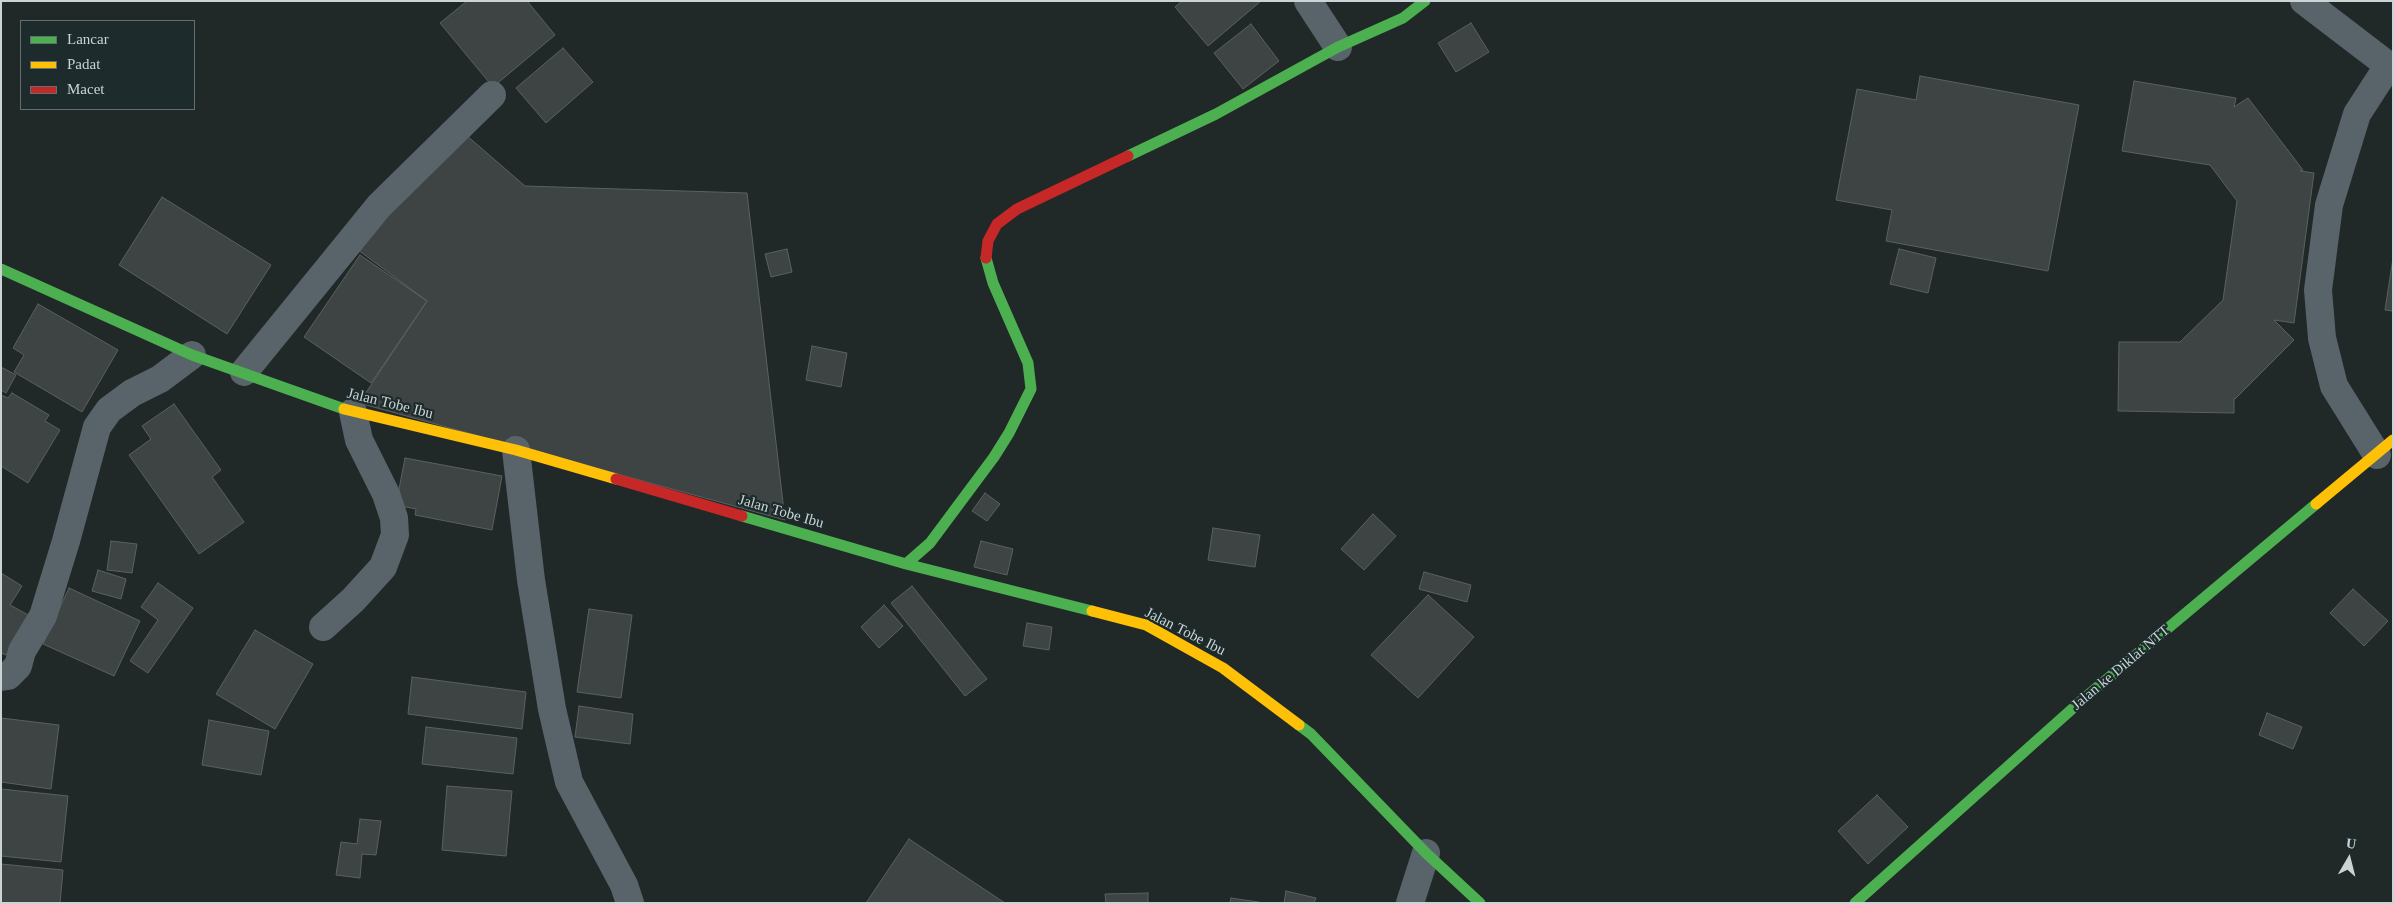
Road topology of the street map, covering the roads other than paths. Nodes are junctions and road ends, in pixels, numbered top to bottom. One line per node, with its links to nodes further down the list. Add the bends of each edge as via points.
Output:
1 (1308, 1): 4 (street)
2 (1425, 1): 4 (street, via 1403,18)
3 (2304, 1): 5 (street)
4 (1338, 47): 13 (street, via 1216,114 1017,209 997,224 988,241 986,261 1028,363 1031,389 994,457 930,543)
5 (2390, 68): 11 (street, via 2357,114 2329,205 2318,290 2322,338 2334,386)
6 (492, 95): 9 (street, via 379,206)
7 (1, 269): 8 (street, Jalan Tobe Ibu)
8 (192, 356): 9 (street, Jalan Tobe Ibu); 15 (street, via 109,410 97,427 43,616 22,651 18,666 8,676)
9 (244, 372): 10 (street, Jalan Tobe Ibu)
10 (353, 412): 12 (street, Jalan Tobe Ibu); 14 (street, via 359,440 386,494 394,518 395,536 383,567)
11 (2385, 447): 20 (street, Jalan ke Diklat NTT, via 2081,701)
12 (516, 450): 13 (street, Jalan Tobe Ibu); 17 (street, via 531,580 552,709 569,782)
13 (906, 564): 16 (street, Jalan Tobe Ibu, via 1146,626 1223,668 1311,734)
14 (323, 627)
15 (1, 677)
16 (1426, 853): 18 (street); 19 (street, Jalan Tobe Ibu)
17 (630, 903)
18 (1410, 903)
19 (1480, 903)
20 (1855, 903)

